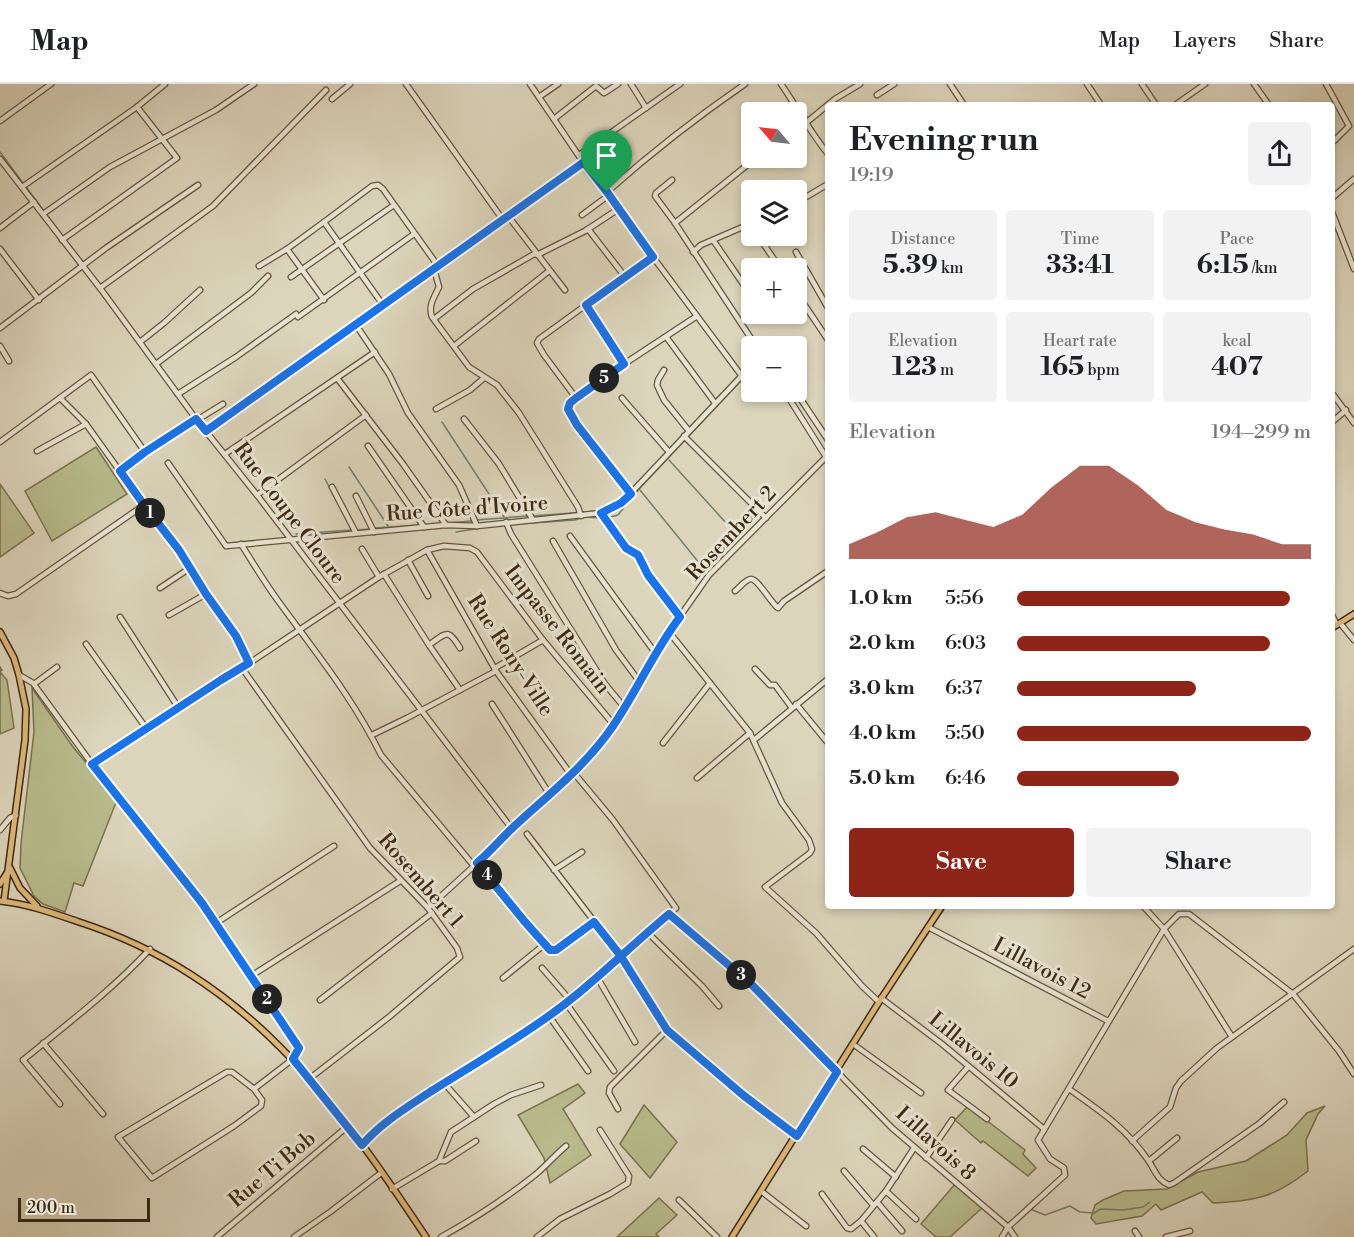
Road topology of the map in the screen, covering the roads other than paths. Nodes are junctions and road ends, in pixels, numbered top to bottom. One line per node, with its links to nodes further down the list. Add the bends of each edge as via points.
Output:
1 (51, 84): 37 (street)
2 (165, 84): 32 (street)
3 (254, 84): 39 (street, via 216,110)
4 (350, 84): 24 (street)
5 (406, 84): 61 (street)
6 (530, 84): 23 (street)
7 (558, 84): 23 (street)
8 (618, 84): 35 (street, via 604,93 596,86)
9 (631, 84): 34 (street)
10 (680, 84): 34 (street)
11 (745, 84): 52 (street, via 635,167)
12 (781, 84): 25 (street)
13 (860, 84): 26 (street)
14 (894, 84): 22 (street)
15 (950, 84): 27 (street)
16 (1087, 84): 28 (street)
17 (1142, 84): 29 (street)
18 (1204, 84): 30 (street)
19 (1254, 84): 31 (street)
20 (1326, 84): 40 (street, via 1349,126)
21 (326, 90): 89 (street, via 213,206)
22 (877, 95)
23 (539, 97): 35 (street)
24 (332, 99)
25 (793, 102)
26 (831, 102)
27 (962, 102)
28 (1099, 102)
29 (1154, 102)
30 (1179, 102)
31 (1267, 102)
32 (137, 107): 39 (street); 51 (street)
33 (825, 107): 36 (street)
34 (646, 108): 42 (street)
35 (554, 119): 42 (street)
36 (807, 120)
37 (0, 121)
38 (807, 123): 41 (street)
39 (161, 138): 58 (street); 69 (street, via 177,158)
40 (1335, 140)
41 (825, 150)
42 (579, 155): 44 (street)
43 (0, 159): 45 (street, Rue Coupe Cloure)
44 (584, 162): 52 (street); 60 (street)
45 (2, 167): 51 (street, Rue Coupe Cloure)
46 (744, 168): 64 (street)
47 (1354, 179): 53 (street)
48 (672, 180): 64 (street, via 655,196)
49 (198, 185): 79 (street)
50 (825, 186): 54 (street)
51 (22, 187): 55 (street, Rue Coupe Cloure)
52 (608, 193): 57 (street); 59 (street)
53 (1335, 195)
54 (807, 196)
55 (34, 202): 58 (street, Rue Coupe Cloure); 65 (street)
56 (394, 205): 63 (street, via 376,185); 68 (street); 71 (street)
57 (620, 208): 67 (street); 77 (street)
58 (43, 214): 69 (street, Rue Coupe Cloure)
59 (582, 215)
60 (508, 216): 61 (street); 76 (street)
61 (503, 220): 80 (street)
62 (1335, 220): 81 (street)
63 (324, 222): 71 (street); 73 (street)
64 (675, 223): 74 (street)
65 (0, 228)
66 (741, 228): 70 (street)
67 (588, 229): 76 (street); 87 (street)
68 (414, 234): 80 (street); 84 (street)
69 (62, 240): 79 (street, Rue Coupe Cloure)
70 (713, 240): 74 (street); 88 (street)
71 (339, 244): 82 (street); 84 (street)
72 (0, 249): 92 (street)
73 (287, 249): 78 (street); 82 (street)
74 (693, 252): 103 (street)
75 (796, 252): 94 (street)
76 (537, 254): 83 (street); 100 (street, via 473,289)
77 (653, 257): 87 (street); 98 (street)
78 (259, 266)
79 (82, 267): 89 (street, Rue Coupe Cloure); 92 (street)
80 (436, 268): 95 (street); 100 (street, via 439,287 430,304)
81 (1354, 269)
82 (302, 270): 86 (street); 93 (street)
83 (549, 271): 91 (street); 108 (street)
84 (360, 273): 93 (street); 95 (street)
85 (268, 276): 111 (street)
86 (291, 277)
87 (626, 278): 96 (street)
88 (741, 281)
89 (100, 288): 106 (street, Rue Coupe Cloure)
90 (200, 290): 106 (street)
91 (565, 290)
92 (39, 300): 102 (street)
93 (324, 300): 117 (street)
94 (825, 303)
95 (383, 305): 101 (street)
96 (586, 305): 112 (street); 120 (street, via 537,343)
97 (807, 308): 104 (street)
98 (697, 316): 105 (street); 114 (street)
99 (0, 320): 102 (street)
100 (434, 320): 108 (street)
101 (356, 325): 109 (street); 134 (street)
102 (2, 327)
103 (749, 336)
104 (825, 336)
105 (667, 338): 112 (street); 124 (street)
106 (140, 342): 111 (street, Rue Coupe Cloure)
107 (0, 346): 110 (street)
108 (454, 346): 116 (street, via 469,367)
109 (375, 352): 115 (street); 159 (street, via 408,413 459,485)
110 (9, 361)
111 (156, 364): 117 (street, Rue Coupe Cloure)
112 (624, 364): 120 (street)
113 (664, 370): 135 (street, via 657,385)
114 (741, 375): 124 (street, Rue Côte d'Ivoire)
115 (338, 378): 128 (street); 144 (street)
116 (484, 378): 126 (street); 154 (street, via 497,385 519,413)
117 (178, 394): 129 (street, Rue Coupe Cloure)
118 (1335, 397): 127 (street)
119 (60, 398): 133 (street); 138 (street); 141 (street, via 91,375)
120 (576, 398): 149 (street, via 568,412)
121 (622, 398): 142 (street)
122 (792, 402): 143 (street, Rosembert 2)
123 (803, 402): 137 (street)
124 (715, 403): 135 (street, Rue Côte d'Ivoire)
125 (223, 404): 129 (street)
126 (436, 409)
127 (1346, 410): 131 (street); 132 (street)
128 (366, 415): 150 (street); 158 (street)
129 (196, 419): 134 (street, Rue Coupe Cloure); 141 (street)
130 (464, 419): 156 (street, via 499,464)
131 (1335, 419)
132 (1354, 423)
133 (86, 424): 140 (street); 147 (street)
134 (206, 431): 144 (street, Rue Coupe Cloure)
135 (689, 431): 136 (street, Rue Côte d'Ivoire)
136 (684, 436): 142 (street, Rue Côte d'Ivoire); 155 (street)
137 (825, 436)
138 (0, 442)
139 (368, 446): 160 (street)
140 (37, 451)
141 (145, 452): 147 (street)
142 (669, 452): 149 (street, Rue Côte d'Ivoire)
143 (825, 453)
144 (225, 454): 150 (street, Rue Coupe Cloure)
145 (825, 458): 155 (street, Rosembert 2)
146 (168, 463): 166 (street, Rue Côte d'Ivoire, via 226,546)
147 (120, 471): 152 (street)
148 (332, 487): 162 (street)
149 (631, 494): 153 (street, Rue Côte d'Ivoire)
150 (257, 495): 164 (street, Rue Coupe Cloure)
151 (356, 496): 161 (street)
152 (144, 505): 170 (street); 175 (street, via 16,594)
153 (602, 514): 154 (street, Rue Côte d'Ivoire); 182 (street, via 626,548 638,555)
154 (581, 516): 156 (street, Rue Côte d'Ivoire)
155 (766, 518): 182 (street, Rosembert 2, via 709,575)
156 (533, 520): 157 (street, Rue Côte d'Ivoire)
157 (506, 522): 159 (street, Rue Côte d'Ivoire); 207 (street, via 604,684)
158 (446, 525): 159 (street, Rue Côte d'Ivoire); 160 (street, Rue Côte d'Ivoire)
159 (477, 526)
160 (424, 527): 161 (street, Rue Côte d'Ivoire)
161 (374, 532): 162 (street, Rue Côte d'Ivoire)
162 (356, 533): 164 (street, Rue Côte d'Ivoire)
163 (570, 536): 193 (street)
164 (289, 539): 166 (street, Rue Côte d'Ivoire); 178 (street, Rue Coupe Cloure)
165 (553, 541): 200 (street, via 616,650)
166 (241, 544): 184 (street)
167 (362, 549): 172 (street)
168 (427, 550): 169 (street); 188 (street, Impasse Romain, via 444,546 477,552); 197 (street, Rue Rony-Ville)
169 (408, 560): 172 (street); 177 (street)
170 (190, 568): 173 (street); 176 (street)
171 (825, 573): 174 (street, via 778,608 752,579)
172 (382, 576): 178 (street); 191 (street)
173 (160, 588)
174 (735, 591)
175 (0, 593)
176 (206, 594): 180 (street); 194 (street, via 236,636)
177 (428, 596)
178 (339, 603): 184 (street); 209 (street, Rue Coupe Cloure)
179 (1354, 614): 183 (main road)
180 (169, 615)
181 (120, 617): 208 (street)
182 (680, 617): 186 (street, Rosembert 2)
183 (1337, 625): 189 (street)
184 (300, 628): 194 (street); 213 (street)
185 (0, 632): 187 (main road)
186 (669, 632): 193 (street, Rosembert 2); 202 (street)
187 (2, 640): 199 (main road)
188 (543, 640): 197 (street); 210 (street, Impasse Romain)
189 (1354, 640)
190 (86, 644): 211 (street)
191 (429, 645): 192 (street, via 448,633); 204 (street)
192 (460, 648)
193 (656, 654): 200 (street, Rosembert 2)
194 (249, 663): 196 (street)
195 (57, 667): 203 (street)
196 (242, 668): 208 (street); 230 (street, Rosembert 1, via 370,848)
197 (495, 669): 204 (street); 218 (street, Rue Rony-Ville)
198 (755, 669): 206 (street)
199 (19, 675): 203 (street); 221 (main road, via 26,724)
200 (639, 681): 207 (street, Rosembert 2)
201 (825, 681): 206 (street)
202 (710, 683): 212 (street); 216 (street)
203 (34, 684): 217 (street)
204 (460, 690): 209 (street)
205 (492, 704): 220 (street)
206 (794, 706): 214 (street); 215 (street)
207 (624, 707): 210 (street, Rosembert 2)
208 (178, 708): 211 (street)
209 (421, 711): 213 (street); 223 (street, Rue Coupe Cloure)
210 (614, 725): 218 (street, Rosembert 2)
211 (146, 728): 217 (street)
212 (750, 733): 214 (street); 219 (street)
213 (372, 735): 227 (street, via 381,755)
214 (754, 740): 254 (street, Lillavois 10, via 782,803 812,849 765,887)
215 (825, 740)
216 (663, 742)
217 (95, 762): 240 (street)
218 (573, 774): 220 (street, Rosembert 2); 238 (street, Rue Rony-Ville, via 613,820 676,908)
219 (697, 778)
220 (550, 795): 223 (street, Rosembert 2)
221 (16, 815): 222 (street); 228 (main road)
222 (0, 830)
223 (512, 830): 227 (street, Rosembert 2)
224 (527, 834): 229 (street)
225 (334, 846): 240 (street)
226 (582, 852): 229 (street)
227 (475, 864): 234 (street, Rosembert 2); 244 (street)
228 (10, 866): 231 (main road); 232 (main road); 233 (main road, via 20,888)
229 (554, 870): 239 (street)
230 (400, 881): 234 (street, Rosembert 1); 249 (street)
231 (0, 884)
232 (2, 901): 233 (main road)
233 (38, 907): 245 (main road)
234 (428, 908): 237 (street, Rosembert 1)
235 (940, 909): 241 (main road)
236 (1146, 909): 242 (street)
237 (432, 913): 253 (street); 270 (street, Rosembert 1, via 460,957)
238 (669, 914): 243 (street); 268 (street, Lillavois 8, via 752,985)
239 (594, 922): 244 (street, via 556,950); 247 (street)
240 (216, 923): 249 (street)
241 (928, 927): 254 (main road); 258 (street, Lillavois 12)
242 (1164, 928): 252 (street, via 1179,914 1189,914); 258 (street); 260 (street)
243 (647, 932): 247 (street); 256 (street)
244 (545, 944): 251 (street)
245 (150, 949): 262 (street); 264 (main road, via 226,997)
246 (1354, 950): 252 (street)
247 (620, 955): 250 (street); 259 (street)
248 (542, 968): 255 (street)
249 (251, 976): 264 (street, via 299,1048)
250 (597, 977): 255 (street); 261 (street)
251 (503, 978)
252 (1293, 994): 260 (street); 269 (street)
253 (320, 1000)
254 (880, 1000): 263 (main road); 265 (street, Lillavois 10)
255 (568, 1002): 257 (street); 267 (street)
256 (719, 1006)
257 (549, 1016): 266 (street); 271 (street)
258 (1108, 1021): 274 (street)
259 (667, 1030): 278 (street, via 610,1087); 286 (street)
260 (1232, 1037): 289 (street, via 1187,1074 1176,1088 1170,1107)
261 (635, 1042)
262 (43, 1043): 277 (street, via 23,1060); 279 (street)
263 (853, 1044): 268 (main road); 275 (street)
264 (293, 1059): 270 (main road); 273 (street)
265 (968, 1067): 281 (street, via 948,1090); 284 (street, Lillavois 10)
266 (588, 1071)
267 (614, 1071)
268 (837, 1072): 286 (main road); 292 (street, Lillavois 8)
269 (1354, 1072)
270 (309, 1079): 283 (main road)
271 (444, 1083): 280 (street); 290 (street, via 381,1126)
272 (541, 1085): 280 (street, via 511,1095)
273 (255, 1089): 273 (street, via 227,1072 118,1137 152,1178 261,1106)
274 (1069, 1089): 284 (street); 289 (street, via 1116,1122)
275 (921, 1093)
276 (1284, 1102): 296 (street, via 1174,1183 1169,1185 1161,1180)
277 (60, 1104)
278 (618, 1109)
279 (103, 1114)
280 (474, 1118): 295 (street, via 451,1132)
281 (987, 1119)
282 (952, 1120): 294 (street)
283 (348, 1126): 290 (main road); 313 (street, Rue Ti Bob)
284 (1044, 1129): 309 (street, via 1038,1142 1050,1159 1064,1168 1065,1175)
285 (600, 1130): 317 (street, via 629,1180 625,1186 560,1219)
286 (797, 1136): 301 (main road)
287 (1177, 1138): 296 (street)
288 (476, 1141): 295 (street)
289 (1132, 1141): 296 (street)
290 (362, 1145): 298 (main road)
291 (566, 1146): 316 (street, via 512,1192)
292 (914, 1148): 294 (street, Lillavois 8); 299 (street)
293 (862, 1149): 299 (street)
294 (926, 1158): 309 (street, Lillavois 8)
295 (439, 1161): 300 (street)
296 (1149, 1161)
297 (844, 1171): 305 (street)
298 (381, 1173): 300 (main road); 314 (street)
299 (896, 1177): 302 (street)
300 (392, 1189): 315 (main road)
301 (761, 1191): 308 (street); 319 (main road)
302 (886, 1191): 305 (street); 306 (street)
303 (822, 1194): 307 (street, via 847,1228)
304 (680, 1200): 318 (street)
305 (875, 1204): 307 (street); 310 (street)
306 (916, 1219)
307 (861, 1221): 320 (street)
308 (806, 1226)
309 (1008, 1227): 321 (street); 322 (street, Lillavois 8)
310 (902, 1231)
311 (1135, 1231): 323 (street)
312 (1190, 1231): 324 (street)
313 (217, 1237)
314 (294, 1237)
315 (426, 1237)
316 (441, 1237)
317 (537, 1237)
318 (717, 1237)
319 (732, 1237)
320 (874, 1237)
321 (1002, 1237)
322 (1015, 1237)
323 (1139, 1237)
324 (1166, 1237)

